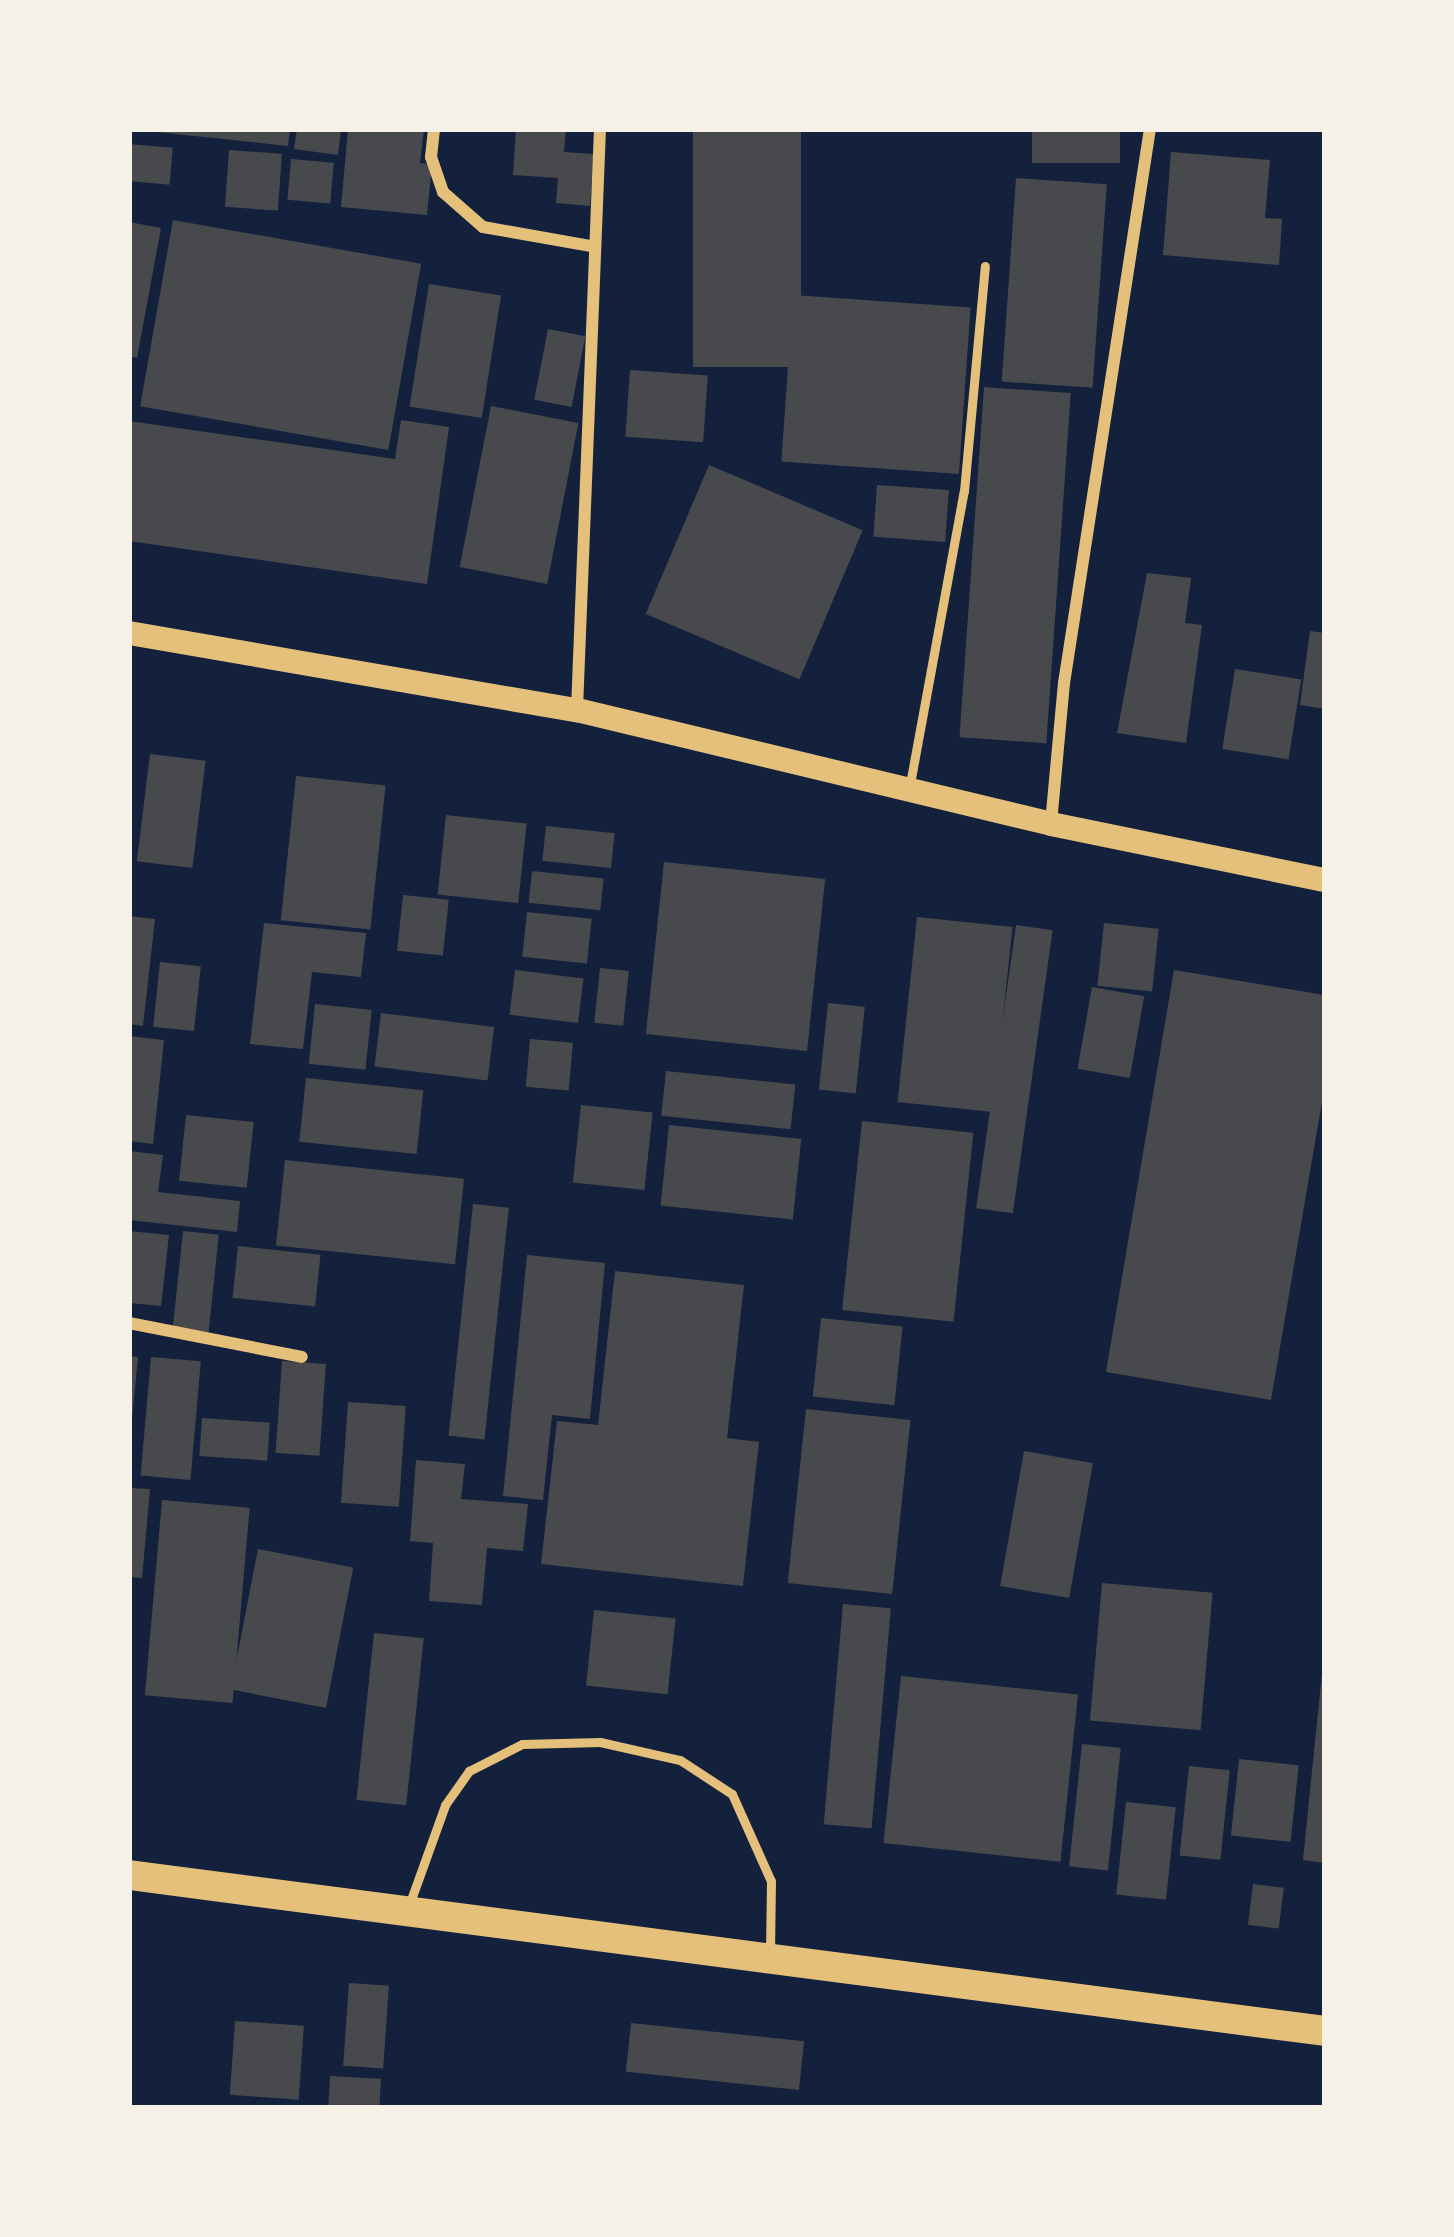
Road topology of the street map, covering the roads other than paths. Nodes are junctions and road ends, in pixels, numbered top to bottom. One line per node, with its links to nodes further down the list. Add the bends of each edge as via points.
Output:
1 (434, 129): 4 (street, via 430,157 443,192 483,227)
2 (600, 129): 4 (street)
3 (1150, 129): 9 (street, via 1064,683)
4 (591, 246): 7 (street)
5 (985, 266): 8 (lane, via 964,491)
6 (129, 633): 7 (main road)
7 (577, 710): 8 (main road)
8 (909, 790): 9 (main road)
9 (1051, 824): 10 (main road)
10 (1325, 880)
11 (129, 1323): 12 (street)
12 (302, 1357)
13 (129, 1875): 14 (main road)
14 (406, 1914): 15 (main road); 15 (lane, via 446,1805 469,1771 522,1744 600,1742 680,1760 732,1794 771,1880)
15 (770, 1960): 16 (main road)
16 (1325, 2031)

